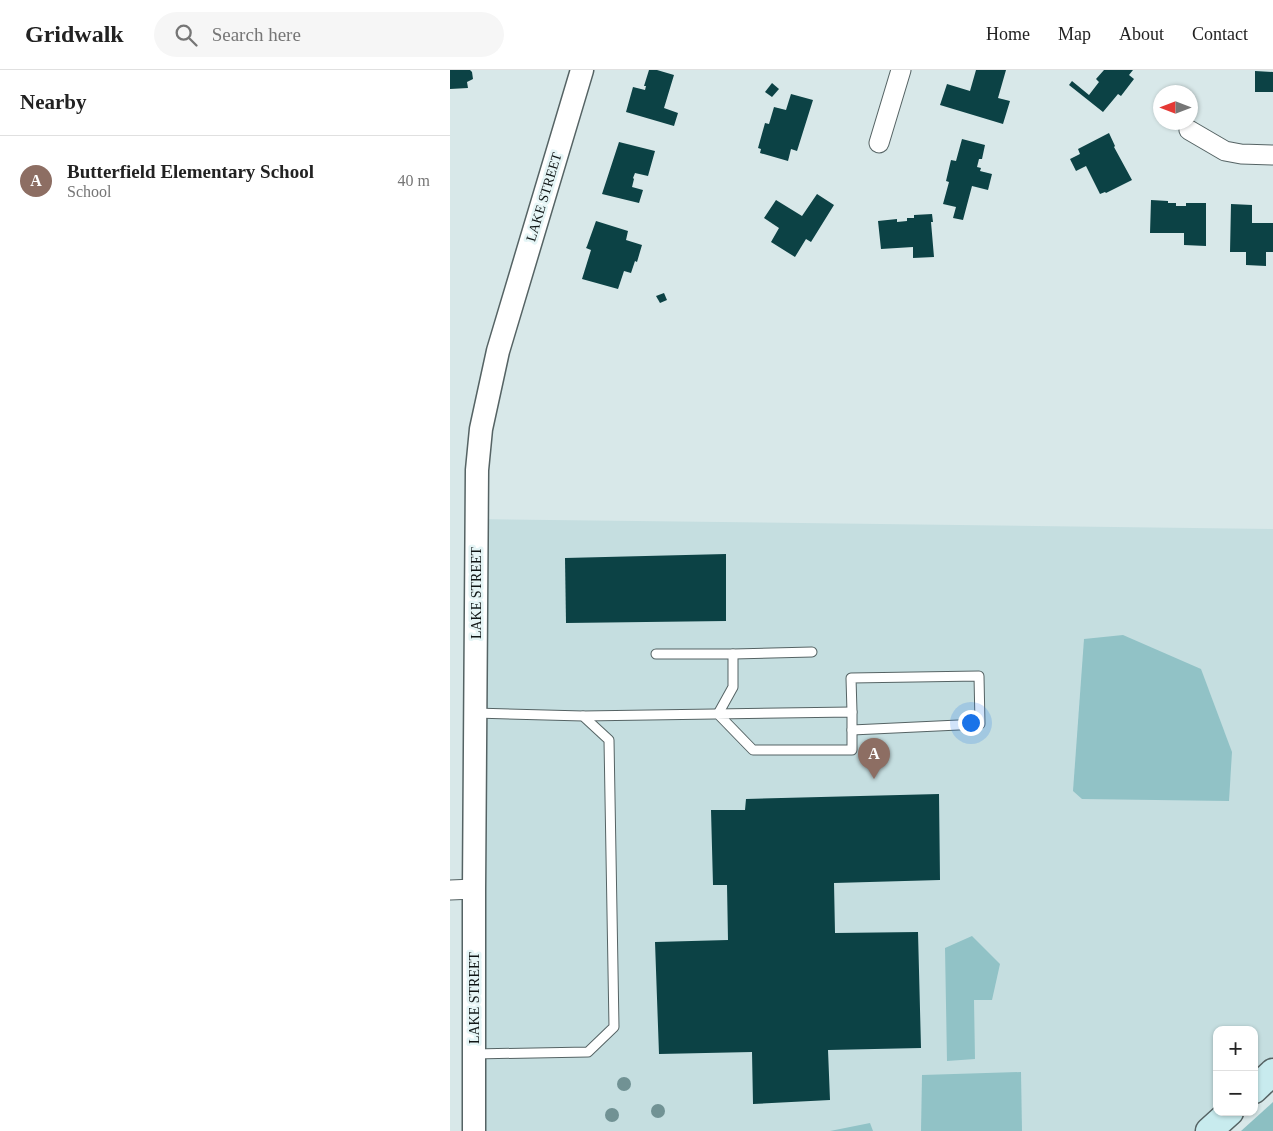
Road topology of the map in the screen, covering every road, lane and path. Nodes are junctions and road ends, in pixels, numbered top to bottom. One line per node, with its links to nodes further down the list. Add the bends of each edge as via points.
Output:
1 (582, 70): 10 (street, LAKE STREET, via 498,351 481,429 476,470)
2 (901, 70): 4 (street)
3 (1190, 130): 5 (street, via 1225,151)
4 (879, 143)
5 (1273, 155)
6 (812, 652): 8 (lane)
7 (656, 654): 8 (lane)
8 (734, 654): 11 (lane, via 734,687)
9 (852, 712): 11 (lane); 13 (lane); 13 (lane, via 851,678 979,676 980,724)
10 (475, 713): 12 (lane); 14 (street, LAKE STREET)
11 (718, 714): 12 (lane); 13 (lane, via 753,750 852,750)
12 (583, 716): 16 (lane, via 609,740 614,1027 588,1052)
13 (852, 730)
14 (474, 889): 15 (street); 16 (street, LAKE STREET)
15 (450, 890)
16 (474, 1054): 20 (street, LAKE STREET)
17 (1273, 1072): 18 (main road)
18 (1258, 1086)
19 (1226, 1116): 21 (main road)
20 (474, 1131)
21 (1209, 1131)

